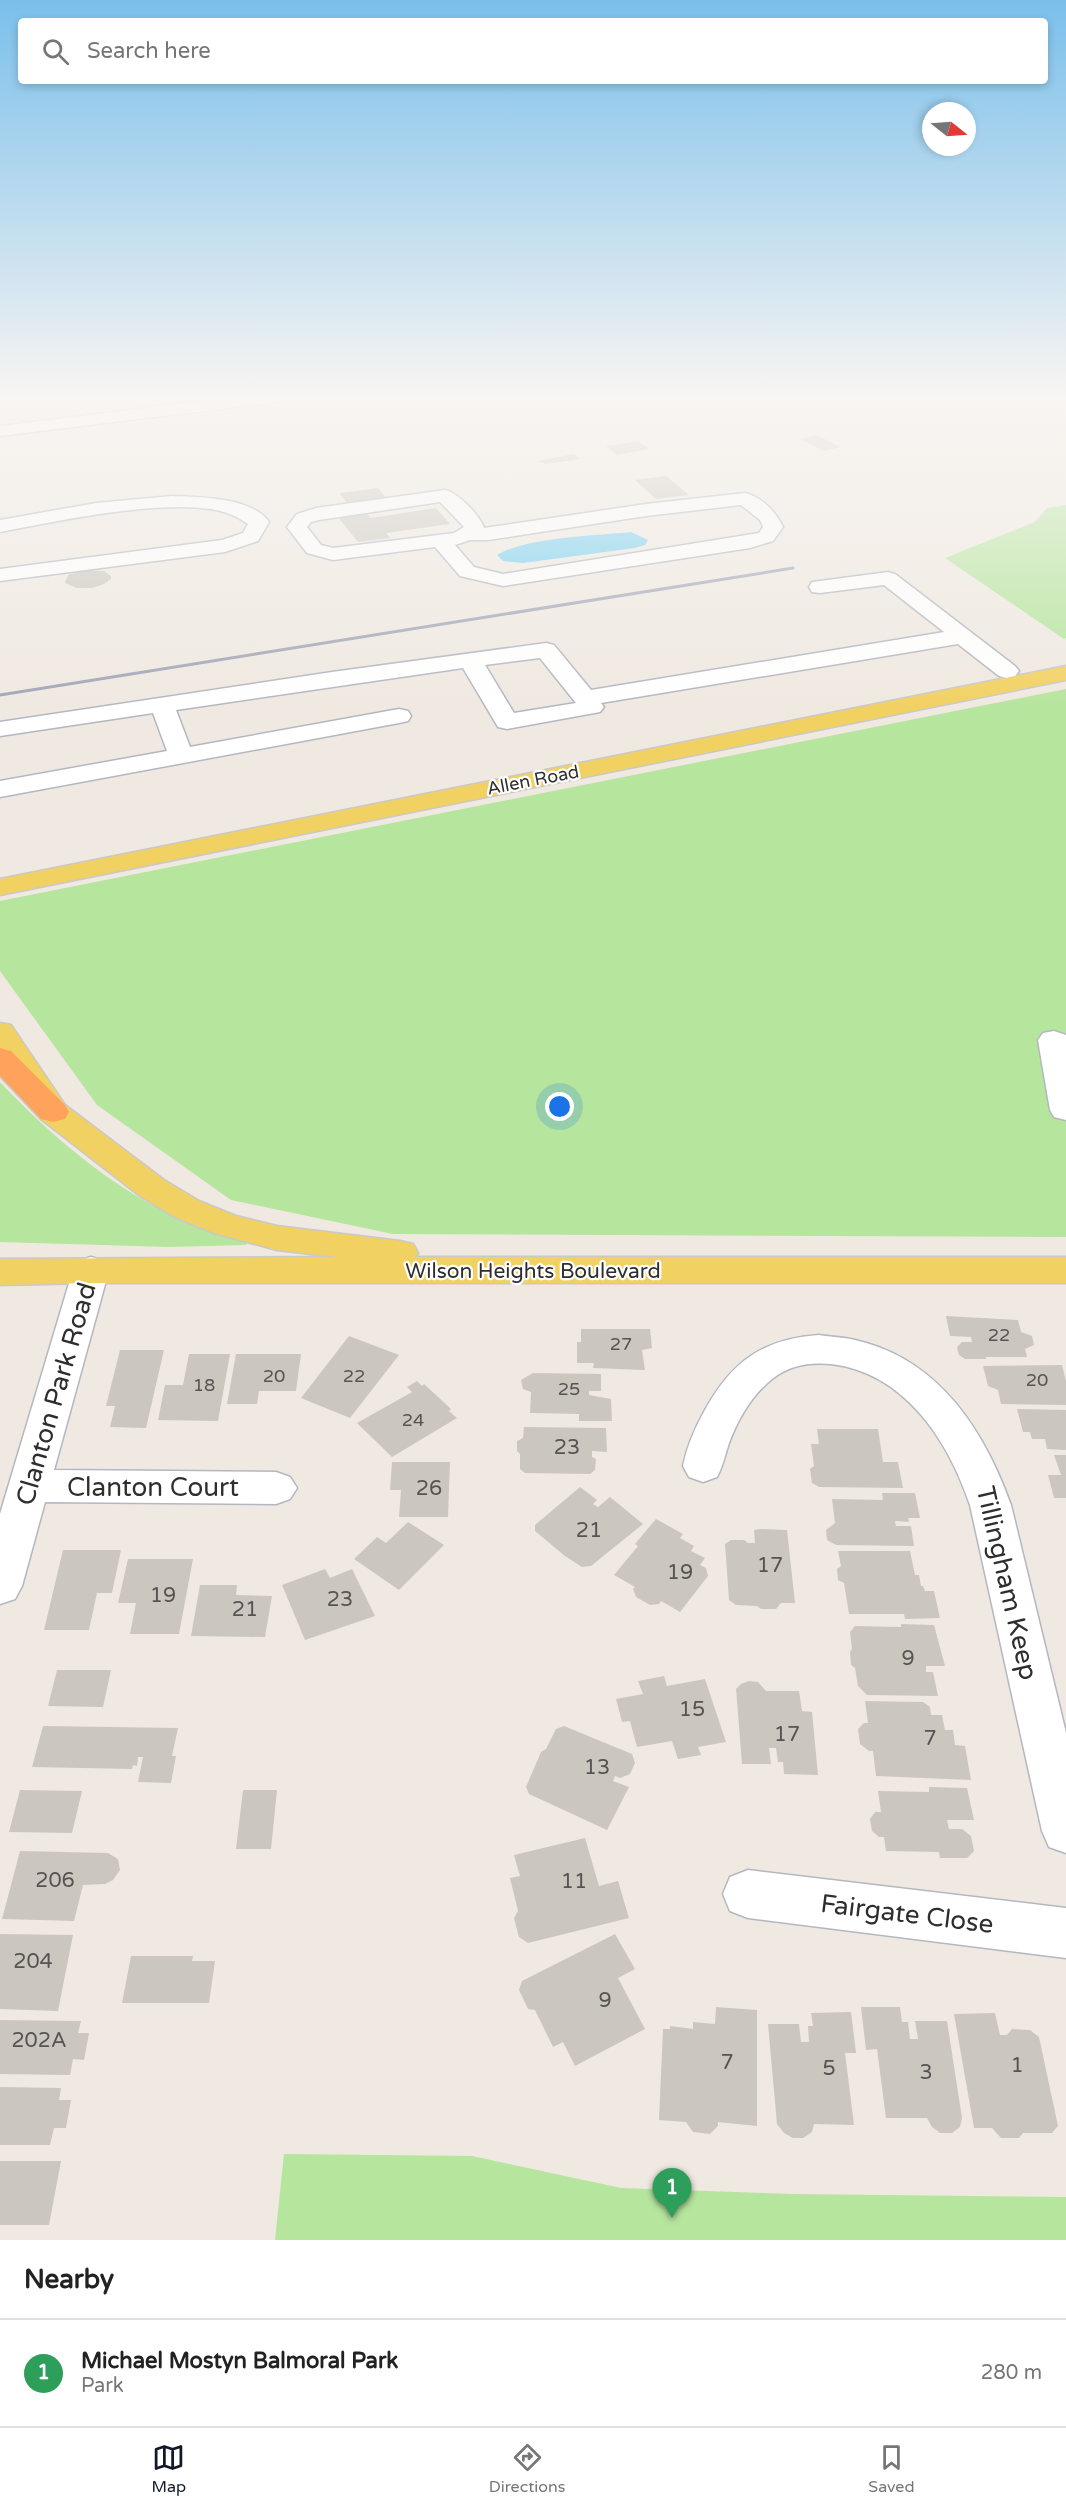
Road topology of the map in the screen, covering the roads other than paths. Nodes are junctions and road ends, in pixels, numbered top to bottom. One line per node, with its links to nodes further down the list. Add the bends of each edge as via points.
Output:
1 (427, 499): 6 (street, via 316,514 297,527)
2 (448, 499): 4 (street, via 473,524 474,529)
3 (0, 526): 5 (street, via 115,506 183,502 250,513 259,522)
4 (468, 534): 7 (street); 7 (street, via 745,500 768,517 773,527 766,537 750,542 503,580 467,572)
5 (250, 537): 6 (street); 8 (street, via 225,546)
6 (306, 539): 7 (street, via 314,549 333,554)
7 (441, 541)
8 (0, 575)
9 (820, 587): 10 (street, via 888,578)
10 (963, 636): 13 (street); 15 (street)
11 (1066, 659): 13 (main road, Allen Road)
12 (470, 660): 15 (street, via 546,650); 15 (street, via 507,722 592,707); 18 (street)
13 (1007, 671): 22 (main road, Allen Road)
14 (1066, 673): 23 (main road, Allen Road)
15 (585, 698)
16 (162, 705): 18 (street); 19 (street); 20 (street)
17 (399, 716): 18 (street)
18 (226, 721): 20 (street)
19 (0, 729)
20 (181, 756): 21 (street)
21 (0, 789)
22 (0, 867)
23 (0, 887)
24 (0, 1032): 28 (main road)
25 (1054, 1040): 27 (street)
26 (0, 1058): 28 (highway)
27 (1066, 1110)
28 (53, 1112): 31 (main road, via 152,1188 187,1209 226,1225 277,1238)
29 (91, 1270): 31 (main road, Wilson Heights Boulevard); 32 (main road, Wilson Heights Boulevard); 34 (street, Clanton Park Road)
30 (1066, 1270): 31 (main road, Wilson Heights Boulevard)
31 (547, 1271)
32 (0, 1272)
33 (703, 1466): 37 (street, Tillingham Keep, via 720,1418 743,1382 753,1372 788,1354 831,1349 868,1357 892,1369 932,1402 966,1445 989,1494)
34 (29, 1486): 35 (street, Clanton Court); 36 (street, Clanton Park Road)
35 (276, 1488)
36 (0, 1586)
37 (1066, 1831)
38 (748, 1894): 39 (street, Fairgate Close)
39 (1066, 1933)

